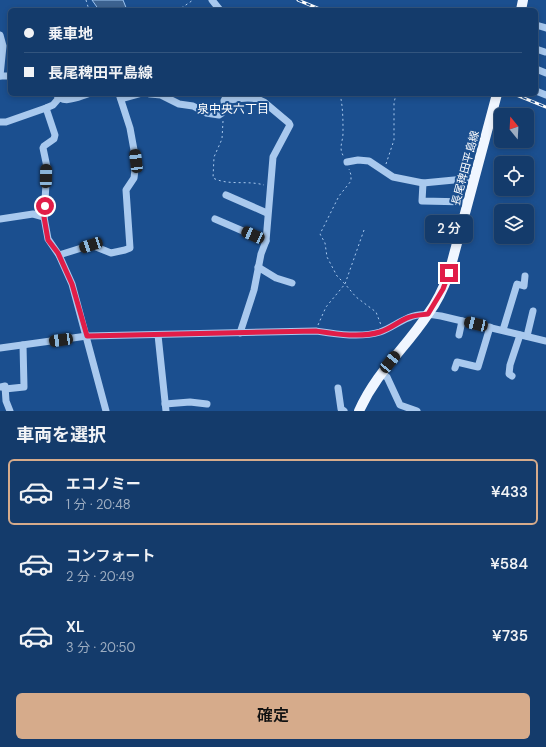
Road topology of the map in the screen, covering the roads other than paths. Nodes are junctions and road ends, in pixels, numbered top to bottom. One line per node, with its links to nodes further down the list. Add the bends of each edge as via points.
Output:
1 (212, 0): 2 (street)
2 (218, 8)
3 (0, 35): 4 (street, via 3,46)
4 (0, 76)
5 (57, 96): 6 (street, via 63,100); 11 (street, via 53,105)
6 (82, 96)
7 (163, 96): 10 (street, via 206,113 219,115 222,113)
8 (496, 96): 14 (main road, 長尾稗田平島線)
9 (120, 97): 23 (street, via 130,128 136,161 134,178 126,190 130,248 111,252 91,245)
10 (225, 97): 18 (street, via 260,100 289,123 273,157)
11 (46, 108): 12 (street); 19 (street, via 55,135 43,148 46,167)
12 (0, 122)
13 (347, 162): 15 (street, via 369,161 393,177)
14 (475, 178): 15 (street); 17 (main road, 長尾稗田平島線)
15 (423, 183): 17 (street, via 422,201)
16 (226, 196): 18 (street)
17 (468, 202): 28 (main road, 長尾稗田平島線, via 449,273)
18 (267, 213): 22 (street)
19 (44, 217): 20 (street, via 33,214); 23 (street, via 48,240)
20 (0, 219)
21 (215, 219): 22 (street)
22 (266, 241): 24 (street)
23 (59, 255): 35 (street, via 72,284)
24 (258, 267): 26 (street, via 276,278); 32 (street, via 254,290)
25 (525, 276): 31 (street, via 524,286 515,284)
26 (292, 283)
27 (533, 311): 36 (street)
28 (428, 314): 29 (street); 32 (street, via 408,317 392,327 366,334 316,331); 41 (main road, 長尾稗田平島線)
29 (462, 321): 30 (street); 34 (street)
30 (490, 327): 31 (street); 40 (street, via 478,367)
31 (503, 330): 36 (street)
32 (240, 333): 33 (street)
33 (158, 335): 35 (street); 46 (street)
34 (459, 335)
35 (87, 336): 38 (street); 48 (street)
36 (524, 336): 37 (street); 42 (street, via 510,365 509,374)
37 (546, 341)
38 (23, 345): 39 (street); 43 (street, via 24,387)
39 (0, 347)
40 (457, 363)
41 (380, 374): 50 (main road, 長尾稗田平島線); 51 (street, via 387,377 400,405)
42 (512, 376)
43 (3, 388): 47 (street)
44 (338, 388): 49 (street, via 341,409)
45 (207, 404): 46 (street, via 190,402)
46 (165, 407)
47 (10, 411)
48 (106, 411)
49 (344, 411)
50 (359, 411)
51 (417, 411)

